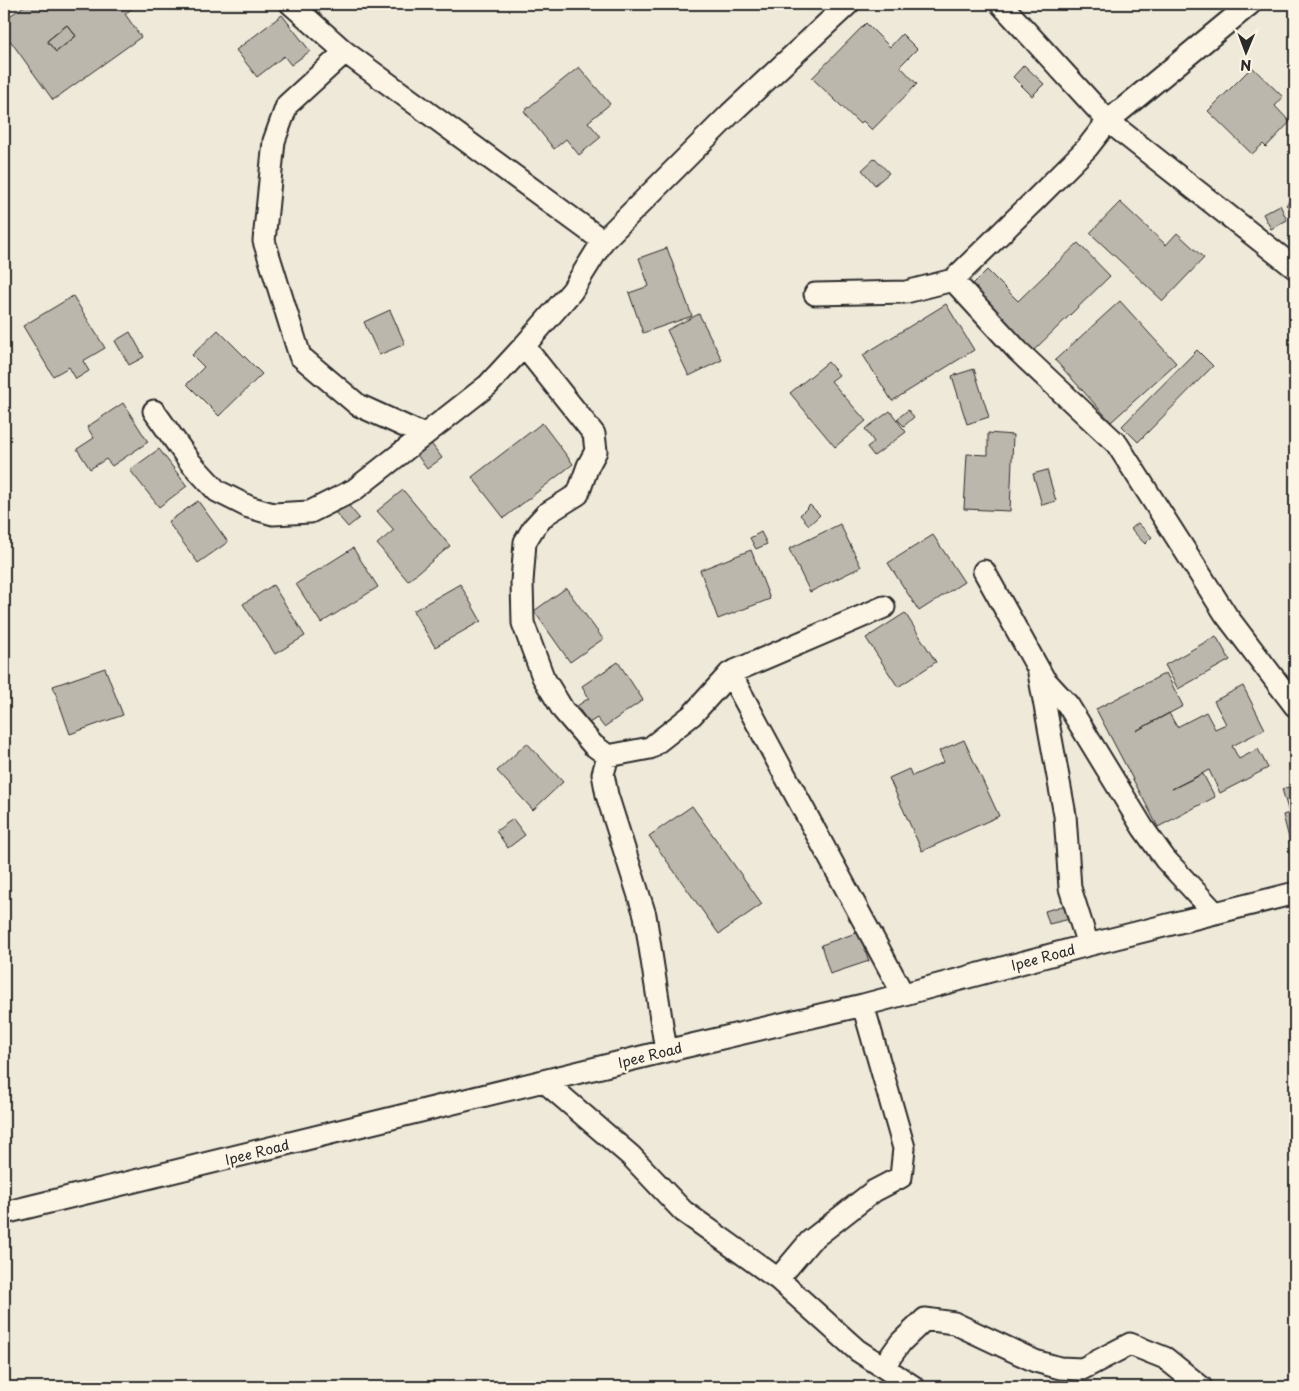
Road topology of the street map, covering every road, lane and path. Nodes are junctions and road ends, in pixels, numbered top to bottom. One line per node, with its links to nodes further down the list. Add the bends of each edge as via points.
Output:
1 (291, 4): 5 (street)
2 (848, 4): 7 (street, via 730,114)
3 (1001, 4): 6 (street)
4 (1250, 4): 6 (street)
5 (345, 52): 7 (street); 13 (street, via 287,105 274,142 264,240 300,356 358,406)
6 (1108, 121): 8 (street); 9 (street, via 1087,148)
7 (603, 241): 11 (street, via 572,291)
8 (1295, 268)
9 (953, 280): 10 (street, via 906,292); 18 (street, via 1018,351 1117,444 1226,615)
10 (815, 294)
11 (524, 346): 13 (street, via 488,384); 19 (street, via 594,434 596,451 578,494 546,514 525,542 523,623 543,677 563,710 593,745)
12 (154, 411): 13 (street, via 190,462 217,491 249,507 273,514 310,512 327,505 354,490)
13 (422, 434)
14 (984, 571): 16 (street)
15 (884, 607): 17 (street)
16 (1039, 670): 21 (street, via 1068,705 1160,851); 22 (street, via 1065,815 1070,888)
17 (730, 673): 19 (street, via 692,715 650,748); 23 (street)
18 (1295, 706)
19 (608, 756): 25 (street, via 604,781 645,915)
20 (1295, 893): 21 (street, Ipee Road)
21 (1215, 913): 22 (street, Ipee Road)
22 (1088, 945): 23 (street, Ipee Road)
23 (903, 994): 24 (street, Ipee Road)
24 (863, 1006): 25 (street, Ipee Road); 28 (street, via 904,1148 901,1177 874,1191 810,1241)
25 (666, 1051): 26 (street, Ipee Road)
26 (545, 1082): 27 (street, Ipee Road); 28 (street, via 631,1156 683,1211)
27 (4, 1213)
28 (778, 1278): 29 (street, via 857,1350)
29 (883, 1367): 30 (street); 31 (street, via 901,1342 924,1319 954,1323 1035,1361 1060,1368 1082,1369 1130,1344 1165,1358)
30 (914, 1387)
31 (1201, 1387)

